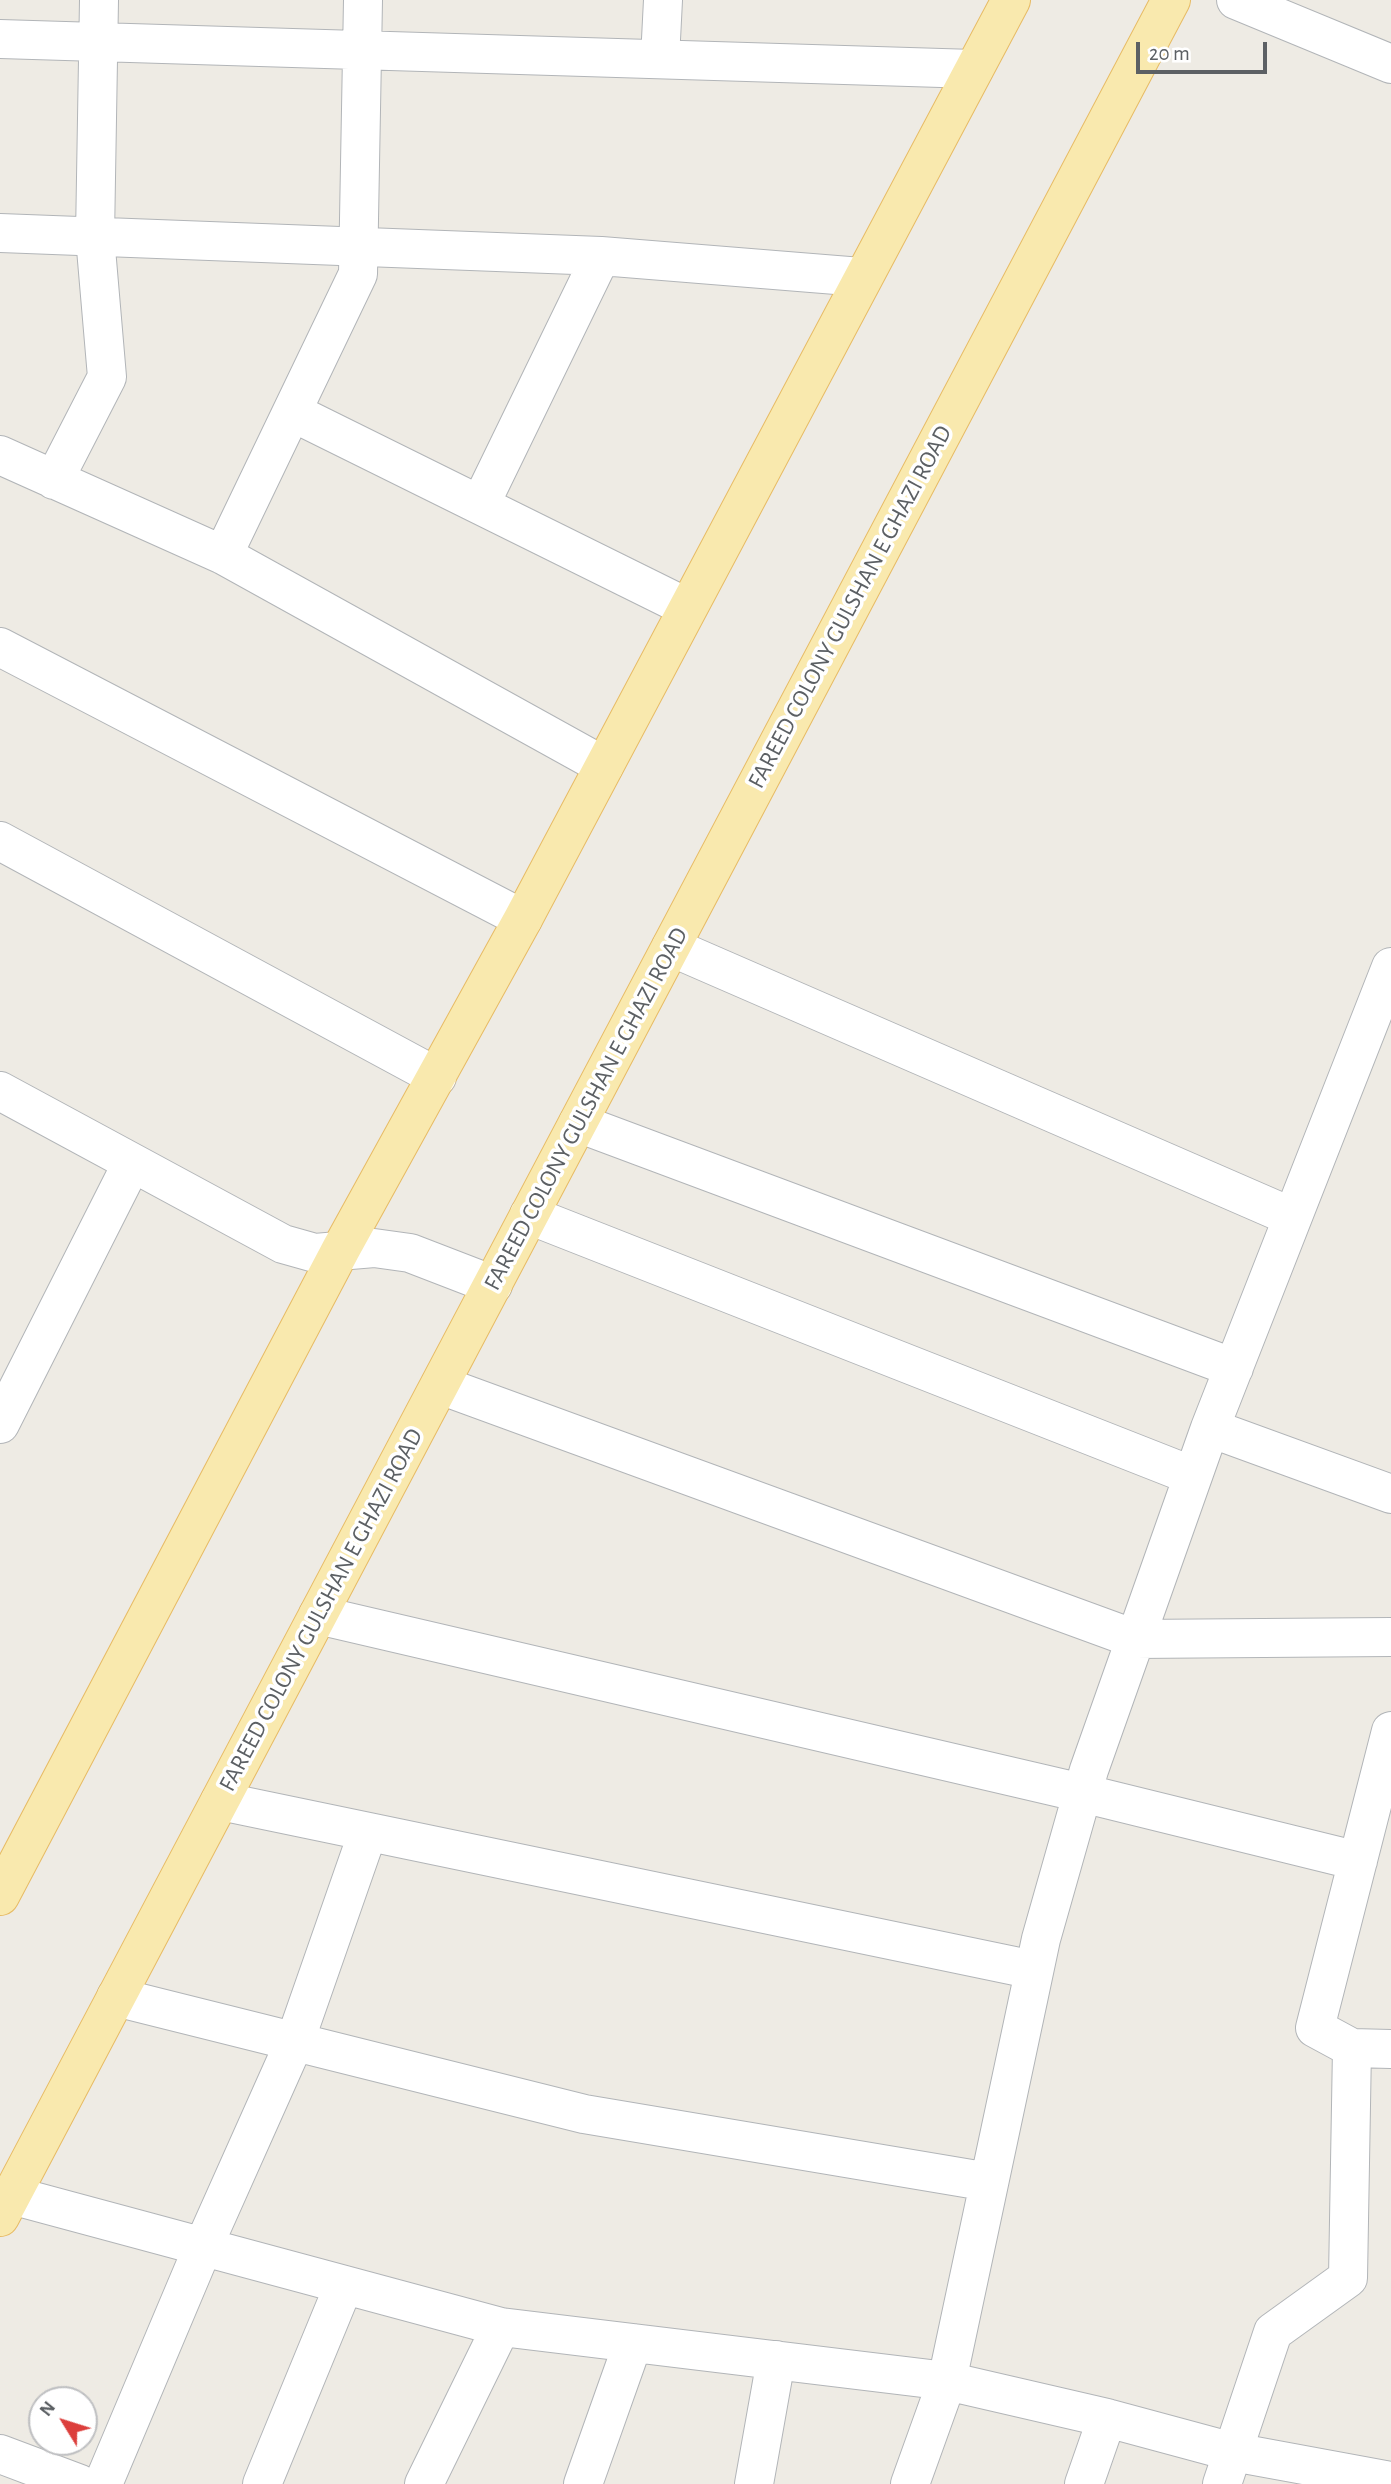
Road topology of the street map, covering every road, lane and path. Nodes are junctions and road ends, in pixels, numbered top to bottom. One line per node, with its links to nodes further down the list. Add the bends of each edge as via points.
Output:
1 (99, 0): 8 (street)
2 (363, 0): 9 (street)
3 (663, 0): 10 (street)
4 (1011, 0): 12 (main road)
5 (1171, 0): 28 (main road, FAREED COLONY GULSHAN E GHAZI ROAD)
6 (1236, 0): 11 (street)
7 (0, 39): 8 (street)
8 (99, 42): 9 (street); 14 (street)
9 (362, 50): 10 (street); 15 (street)
10 (660, 59): 12 (street)
11 (1391, 64)
12 (974, 69): 17 (main road)
13 (0, 233): 14 (street)
14 (95, 237): 15 (street); 20 (street, via 107,377)
15 (358, 247): 16 (street); 18 (street, via 358,274)
16 (601, 256): 17 (street); 21 (street)
17 (861, 278): 23 (main road)
18 (292, 412): 21 (street); 22 (street)
19 (0, 456): 20 (street)
20 (54, 480): 22 (street)
21 (480, 505): 23 (street)
22 (223, 555): 25 (street)
23 (686, 607): 25 (main road)
24 (0, 646): 27 (street)
25 (604, 766): 27 (main road)
26 (0, 841): 30 (street)
27 (523, 919): 30 (main road)
28 (671, 947): 32 (main road, FAREED COLONY GULSHAN E GHAZI ROAD); 35 (street)
29 (1391, 967): 35 (street)
30 (437, 1077): 36 (main road)
31 (0, 1091): 33 (street)
32 (578, 1123): 34 (main road, FAREED COLONY GULSHAN E GHAZI ROAD); 38 (street)
33 (132, 1163): 36 (street, via 283,1244 315,1253); 40 (street)
34 (529, 1215): 37 (main road, FAREED COLONY GULSHAN E GHAZI ROAD); 42 (street)
35 (1292, 1217): 38 (street)
36 (341, 1249): 37 (street, via 410,1253); 52 (main road)
37 (493, 1285): 39 (main road, FAREED COLONY GULSHAN E GHAZI ROAD)
38 (1234, 1368): 41 (street)
39 (440, 1385): 44 (main road, FAREED COLONY GULSHAN E GHAZI ROAD); 46 (street)
40 (0, 1424)
41 (1210, 1428): 42 (street); 43 (street)
42 (1193, 1476): 46 (street)
43 (1391, 1494)
44 (318, 1615): 48 (street); 49 (main road, FAREED COLONY GULSHAN E GHAZI ROAD)
45 (1391, 1637): 46 (street)
46 (1136, 1639): 48 (street)
47 (1391, 1731): 51 (street)
48 (1082, 1793): 51 (street); 53 (street)
49 (220, 1801): 50 (street); 54 (main road, FAREED COLONY GULSHAN E GHAZI ROAD)
50 (368, 1832): 53 (street); 55 (street)
51 (1358, 1861): 56 (street, via 1315,2028)
52 (0, 1896)
53 (1034, 1970): 58 (street)
54 (116, 1997): 55 (street); 59 (main road, FAREED COLONY GULSHAN E GHAZI ROAD)
55 (295, 2042): 58 (street, via 584,2114); 60 (street)
56 (1352, 2048): 57 (street); 68 (street, via 1348,2278 1273,2332)
57 (1391, 2049)
58 (989, 2182): 65 (street)
59 (6, 2206): 60 (street)
60 (203, 2247): 61 (street); 71 (street)
61 (344, 2285): 62 (street); 72 (street)
62 (501, 2327): 63 (street); 73 (street)
63 (633, 2343): 64 (street); 74 (street)
64 (776, 2360): 65 (street); 75 (street)
65 (947, 2381): 66 (street); 76 (street)
66 (1107, 2417): 68 (street); 77 (street)
67 (0, 2454): 70 (street)
68 (1227, 2468): 69 (street)
69 (1380, 2481)
70 (80, 2484)
71 (103, 2484)
72 (262, 2484)
73 (424, 2484)
74 (583, 2484)
75 (754, 2484)
76 (910, 2484)
77 (1084, 2484)

